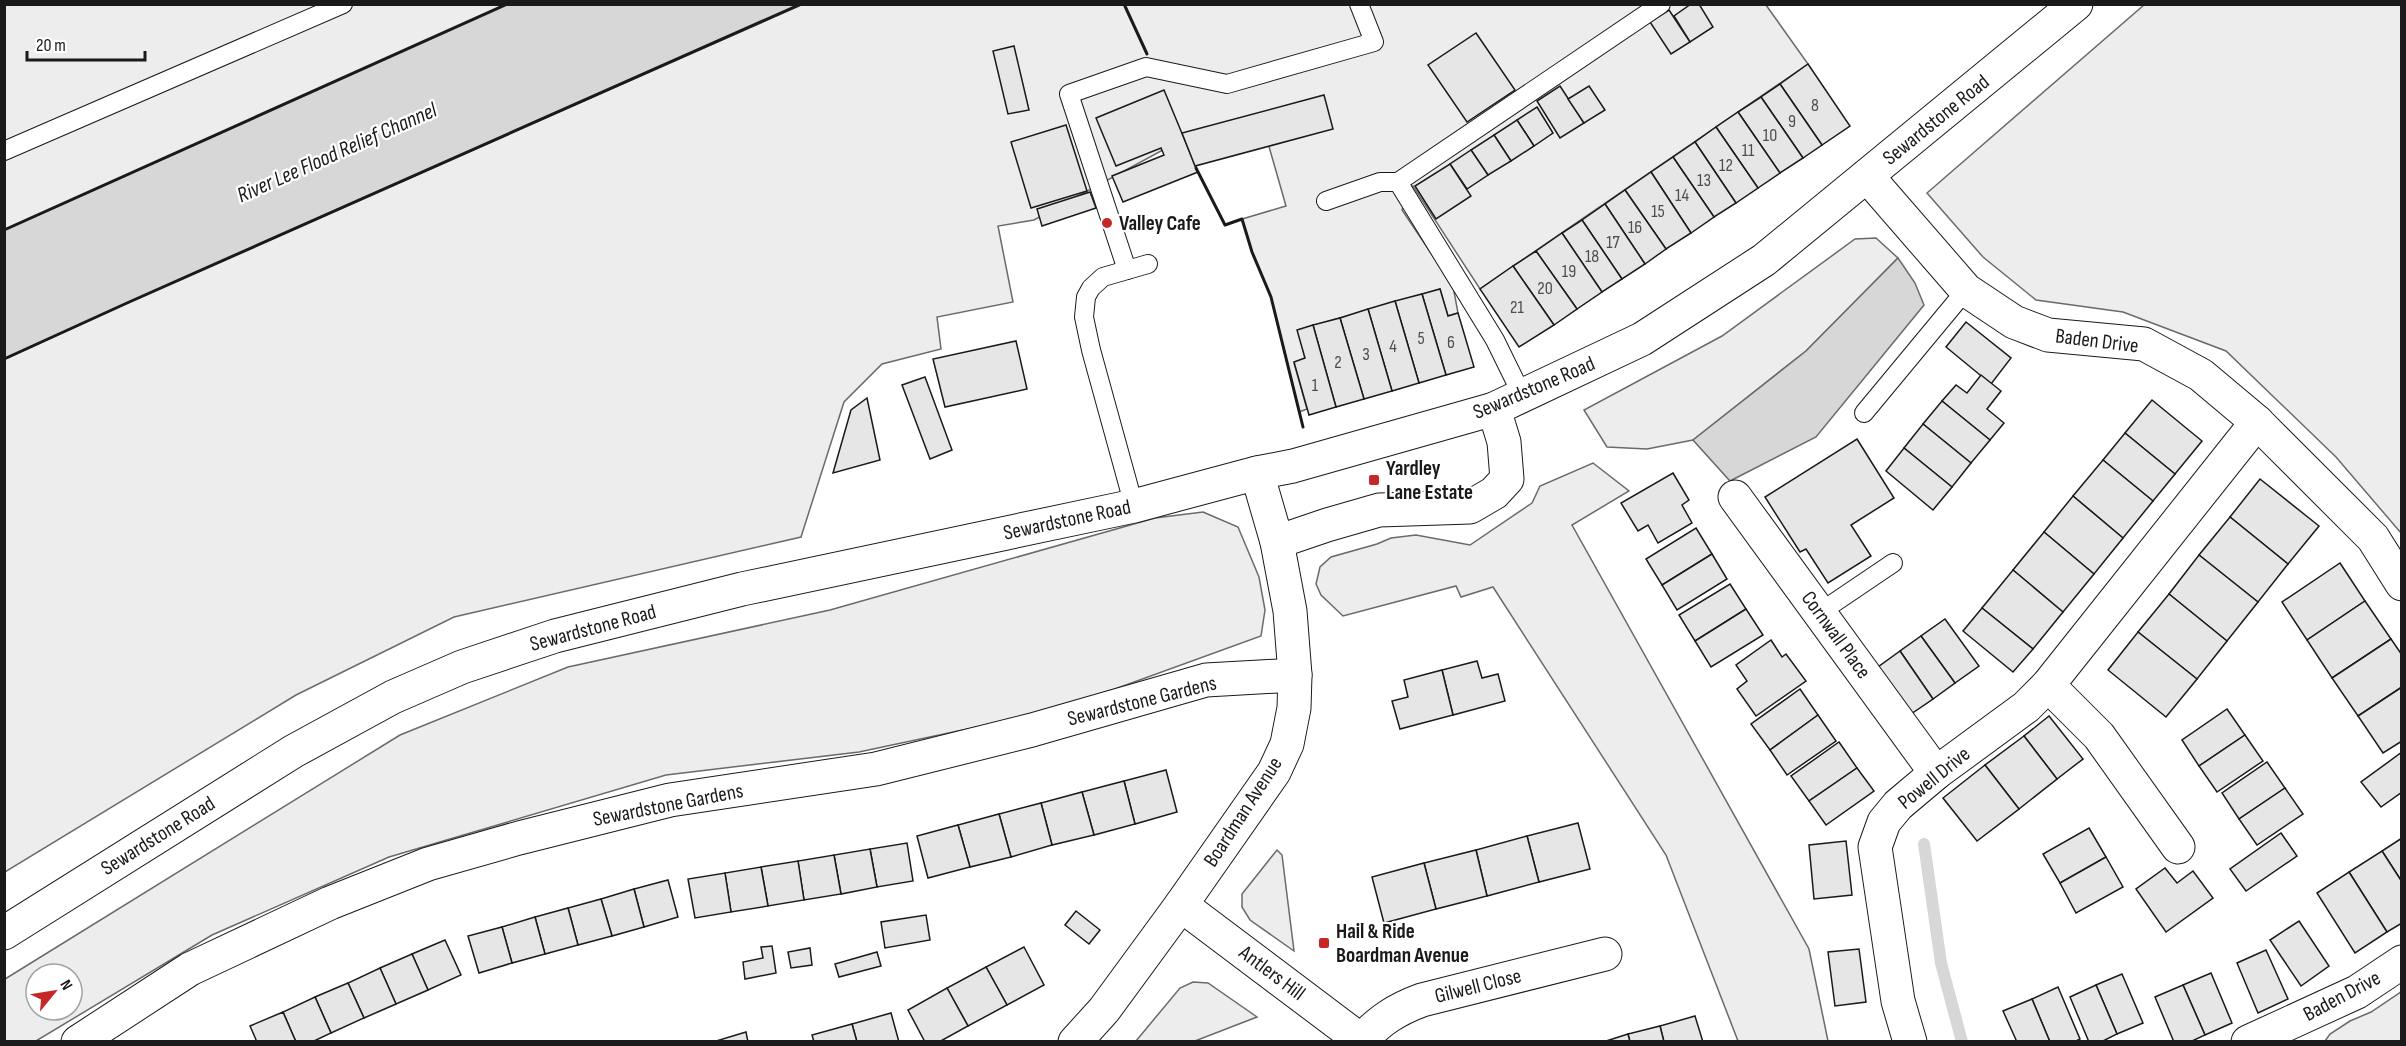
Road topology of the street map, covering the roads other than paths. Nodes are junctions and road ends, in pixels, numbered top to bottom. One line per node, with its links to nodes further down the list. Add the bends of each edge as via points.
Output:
1 (343, 4): 5 (lane)
2 (1359, 4): 10 (lane, via 1374,42 1227,84 1146,67 1069,94)
3 (1661, 4): 7 (lane)
4 (2076, 4): 6 (street, Sewardstone Road)
5 (4, 151)
6 (1867, 176): 11 (street, Baden Drive); 12 (street, Sewardstone Road, via 1764,260 1642,339)
7 (1398, 182): 8 (lane, via 1380,182); 12 (lane, via 1495,340)
8 (1326, 201)
9 (1149, 264): 10 (lane)
10 (1127, 270): 17 (lane, via 1103,277 1091,288 1084,317)
11 (1966, 290): 13 (lane); 14 (street, Baden Drive, via 2013,322 2048,335 2144,344 2201,375)
12 (1508, 403): 15 (street, Sewardstone Road); 18 (street, via 1504,442 1507,479 1494,494 1470,507 1379,510)
13 (1864, 413)
14 (2257, 422): 20 (street, Baden Drive, via 2373,538); 23 (street, Powell Drive)
15 (1257, 473): 17 (street, Sewardstone Road); 18 (street, Boardman Avenue)
16 (1735, 497): 21 (street, Cornwall Place)
17 (1134, 506): 27 (street, Sewardstone Road, via 742,589 555,636 462,667 393,697 294,751)
18 (1277, 542): 22 (street, Boardman Avenue, via 1290,611)
19 (1893, 563): 21 (lane)
20 (2402, 584)
21 (1819, 613): 24 (street, Cornwall Place)
22 (1295, 675): 26 (street, Boardman Avenue, via 1287,744 1274,772); 31 (street, Sewardstone Gardens, via 1206,680 876,769 670,800 428,864 330,903 190,969)
23 (2048, 685): 24 (street, Powell Drive, via 2026,707); 25 (street, via 2099,736)
24 (1936, 773): 34 (street, Powell Drive, via 1884,822 1875,847 1898,1001)
25 (2178, 847)
26 (1181, 905): 32 (street, Boardman Avenue, via 1104,1010); 33 (street, Antlers Hill)
27 (4, 933)
28 (1605, 954): 33 (street, Gilwell Close, via 1422,1000 1382,1020)
29 (2402, 962): 30 (street, Baden Drive)
30 (2284, 1034): 35 (street, Baden Drive)
31 (78, 1041)
32 (1076, 1041)
33 (1362, 1041)
34 (1910, 1041)
35 (2248, 1041)

